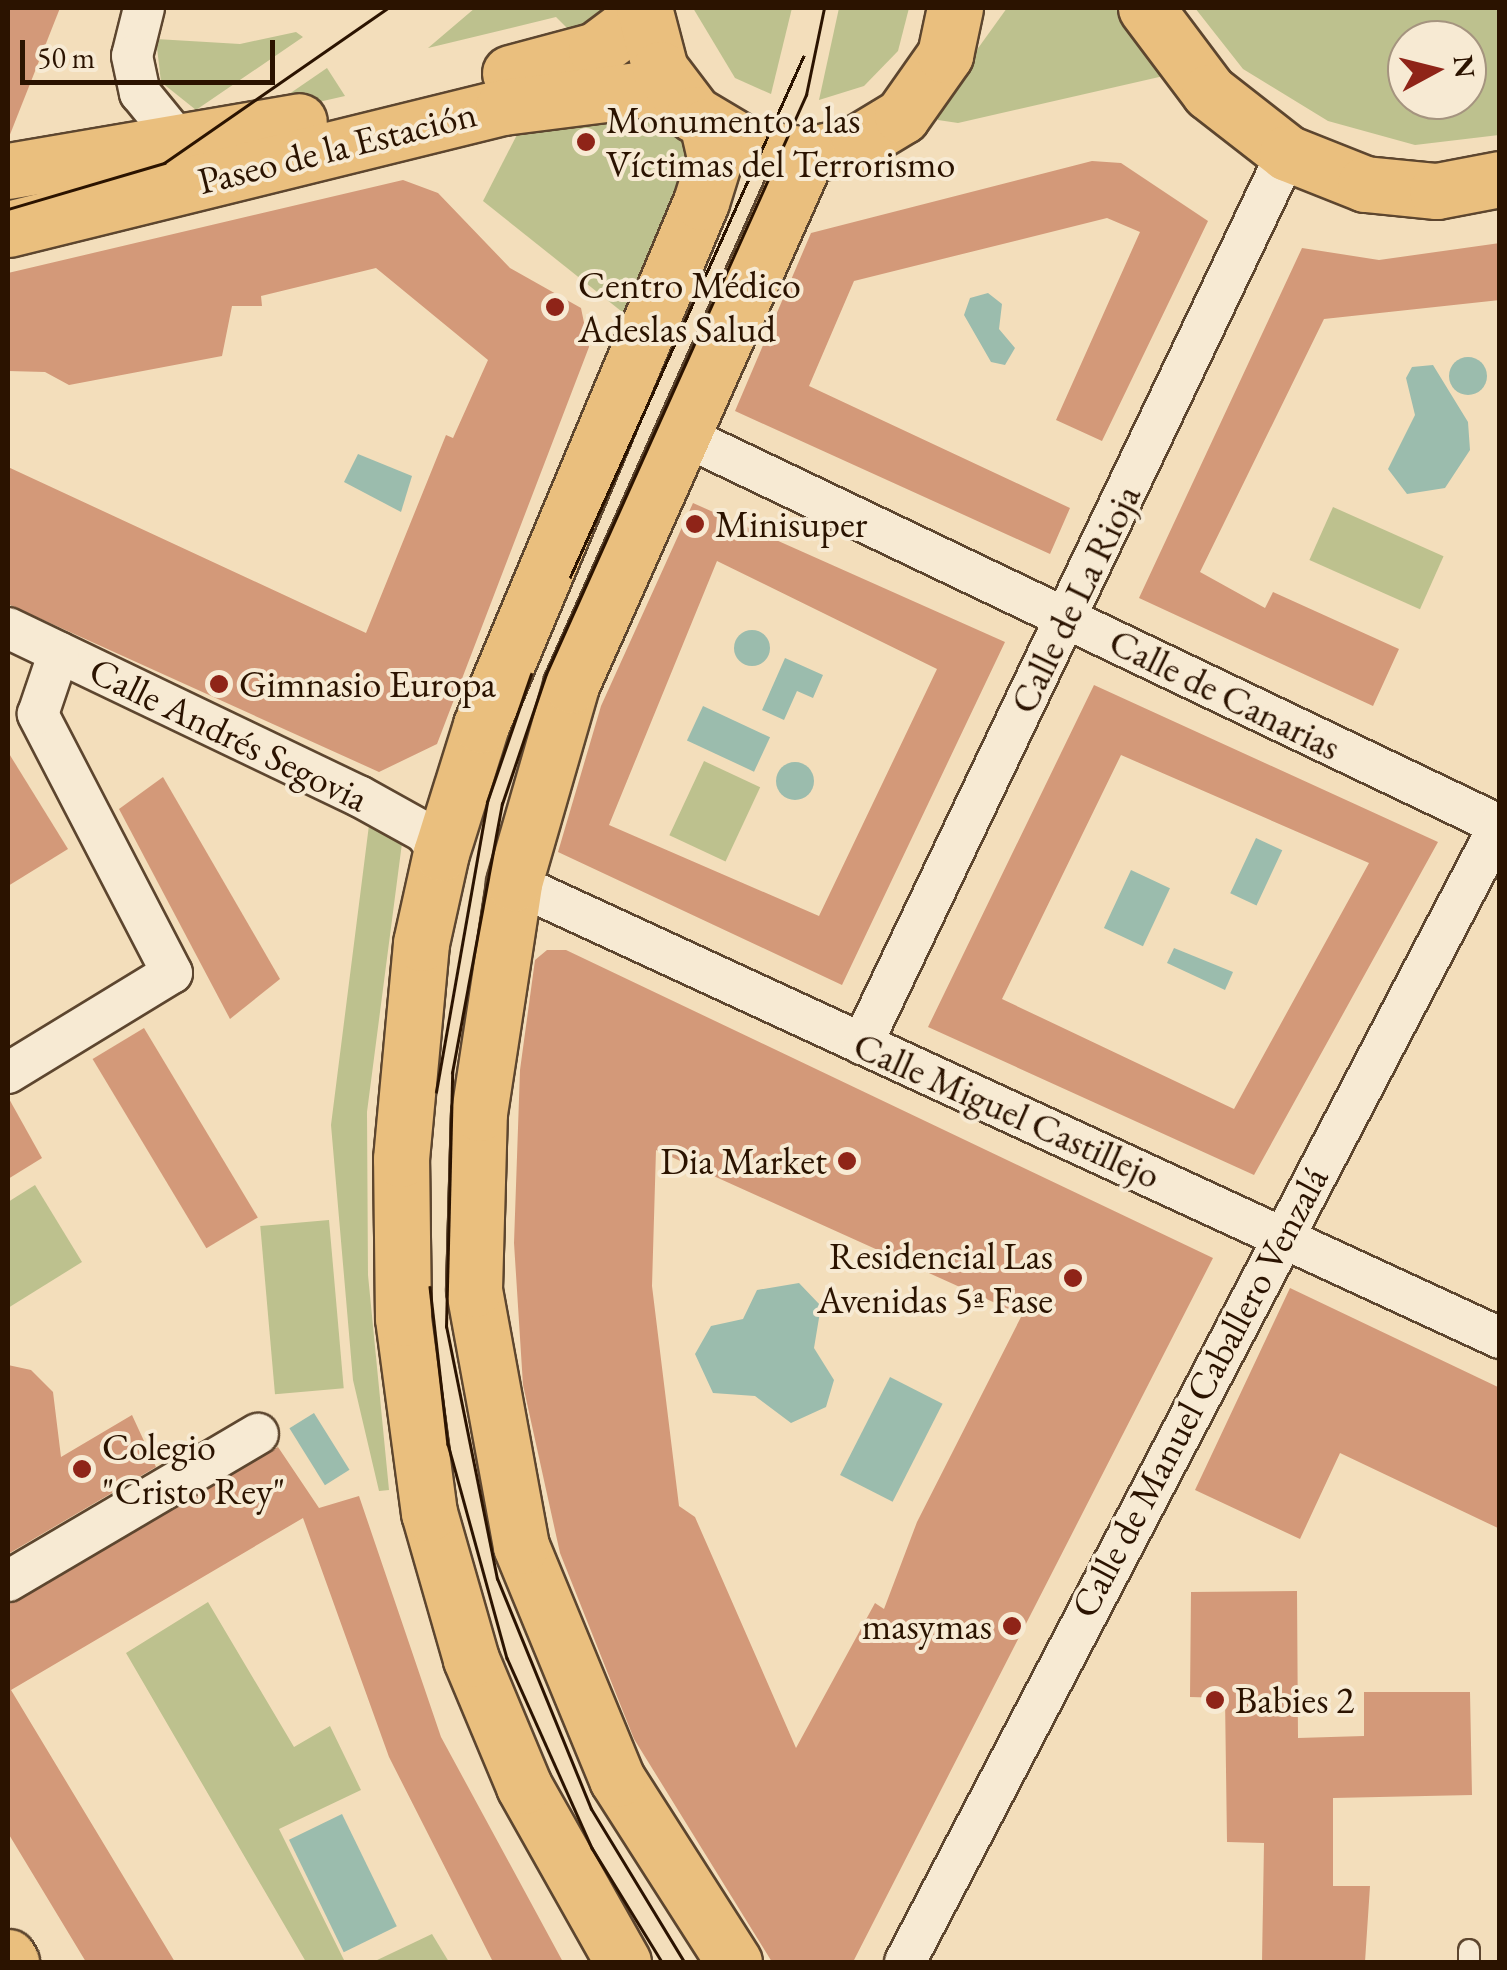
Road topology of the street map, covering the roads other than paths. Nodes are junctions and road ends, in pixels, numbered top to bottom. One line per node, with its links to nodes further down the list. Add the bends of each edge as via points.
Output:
1 (144, 8): 7 (street, via 132,56 140,93)
2 (955, 8): 9 (main road, via 945,56 902,116 854,145)
3 (1146, 8): 8 (main road, via 1209,92)
4 (644, 11): 5 (main road); 7 (main road, Paseo de la Estación, via 596,50 434,94 220,136)
5 (669, 86): 6 (main road); 12 (main road, Paseo de la Estación, via 502,106)
6 (708, 126): 9 (main road, via 748,146); 18 (main road, via 716,157 700,202 489,707)
7 (175, 136): 10 (main road, Paseo de la Estación)
8 (1287, 153): 11 (main road, via 1365,184 1437,192); 14 (street, Calle de La Rioja)
9 (806, 155): 13 (main road)
10 (8, 171)
11 (1500, 179)
12 (8, 228)
13 (680, 434): 14 (street, Calle de Canarias); 19 (main road, via 571,685)
14 (1066, 618): 17 (street, Calle de Canarias); 20 (street, Calle de La Rioja)
15 (8, 628): 16 (street, Calle Andrés Segovia)
16 (59, 652): 18 (street, Calle Andrés Segovia, via 359,796 424,832); 21 (street, via 38,714 172,973)
17 (1499, 825): 22 (street, Calle de Manuel Caballero Venzalá)
18 (441, 853): 26 (main road, via 421,942 401,1158 403,1318 429,1513 471,1659 524,1786)
19 (514, 882): 20 (street, Calle Miguel Castillejo); 27 (main road, via 478,1113 474,1290 497,1450 558,1652 617,1779)
20 (862, 1044): 22 (street, Calle Miguel Castillejo)
21 (8, 1073)
22 (1279, 1235): 23 (street, Calle Miguel Castillejo); 28 (street, Calle de Manuel Caballero Venzalá)
23 (1500, 1338)
24 (258, 1434): 25 (street)
25 (8, 1581)
26 (623, 1962)
27 (734, 1962)
28 (905, 1962)

